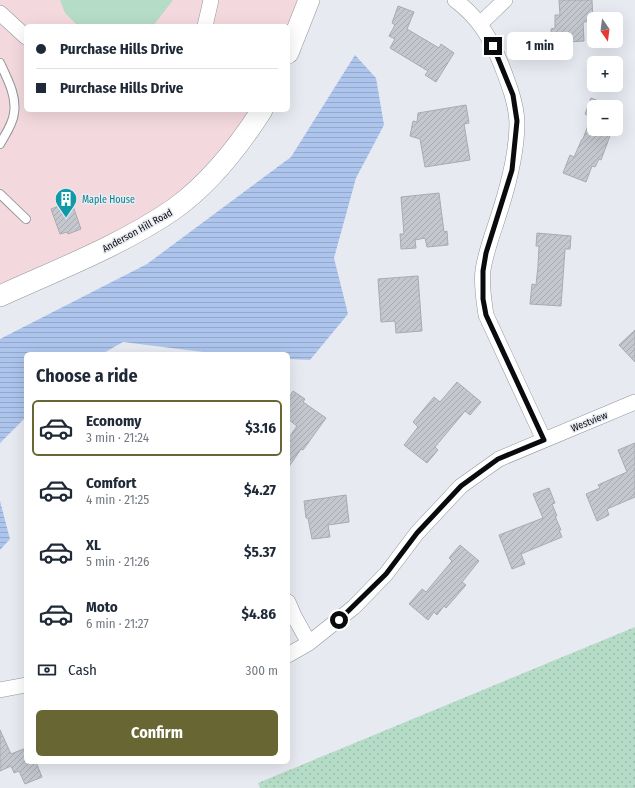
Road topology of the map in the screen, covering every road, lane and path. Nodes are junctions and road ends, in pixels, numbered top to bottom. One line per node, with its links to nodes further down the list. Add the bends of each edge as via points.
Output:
1 (211, 0): 6 (street)
2 (309, 0): 9 (main road)
3 (455, 0): 7 (street)
4 (505, 0): 7 (street)
5 (0, 13): 8 (street)
6 (205, 24)
7 (480, 24): 17 (street, via 507,78 517,121 512,170 486,253 483,299 486,315)
8 (24, 35)
9 (290, 48)
10 (0, 63): 12 (lane, via 9,80 14,98 14,113)
11 (261, 112): 15 (main road, Anderson Hill Road, via 225,161 175,208 106,247)
12 (0, 144)
13 (0, 194): 14 (lane)
14 (26, 219)
15 (0, 296)
16 (635, 402): 17 (street, Westview)
17 (544, 440): 19 (street, Westview, via 498,459 461,486 417,533 386,574 349,611)
18 (290, 607): 19 (street)
19 (309, 643): 20 (street, Westview)
20 (290, 654)
21 (24, 685): 22 (street)
22 (0, 690)

